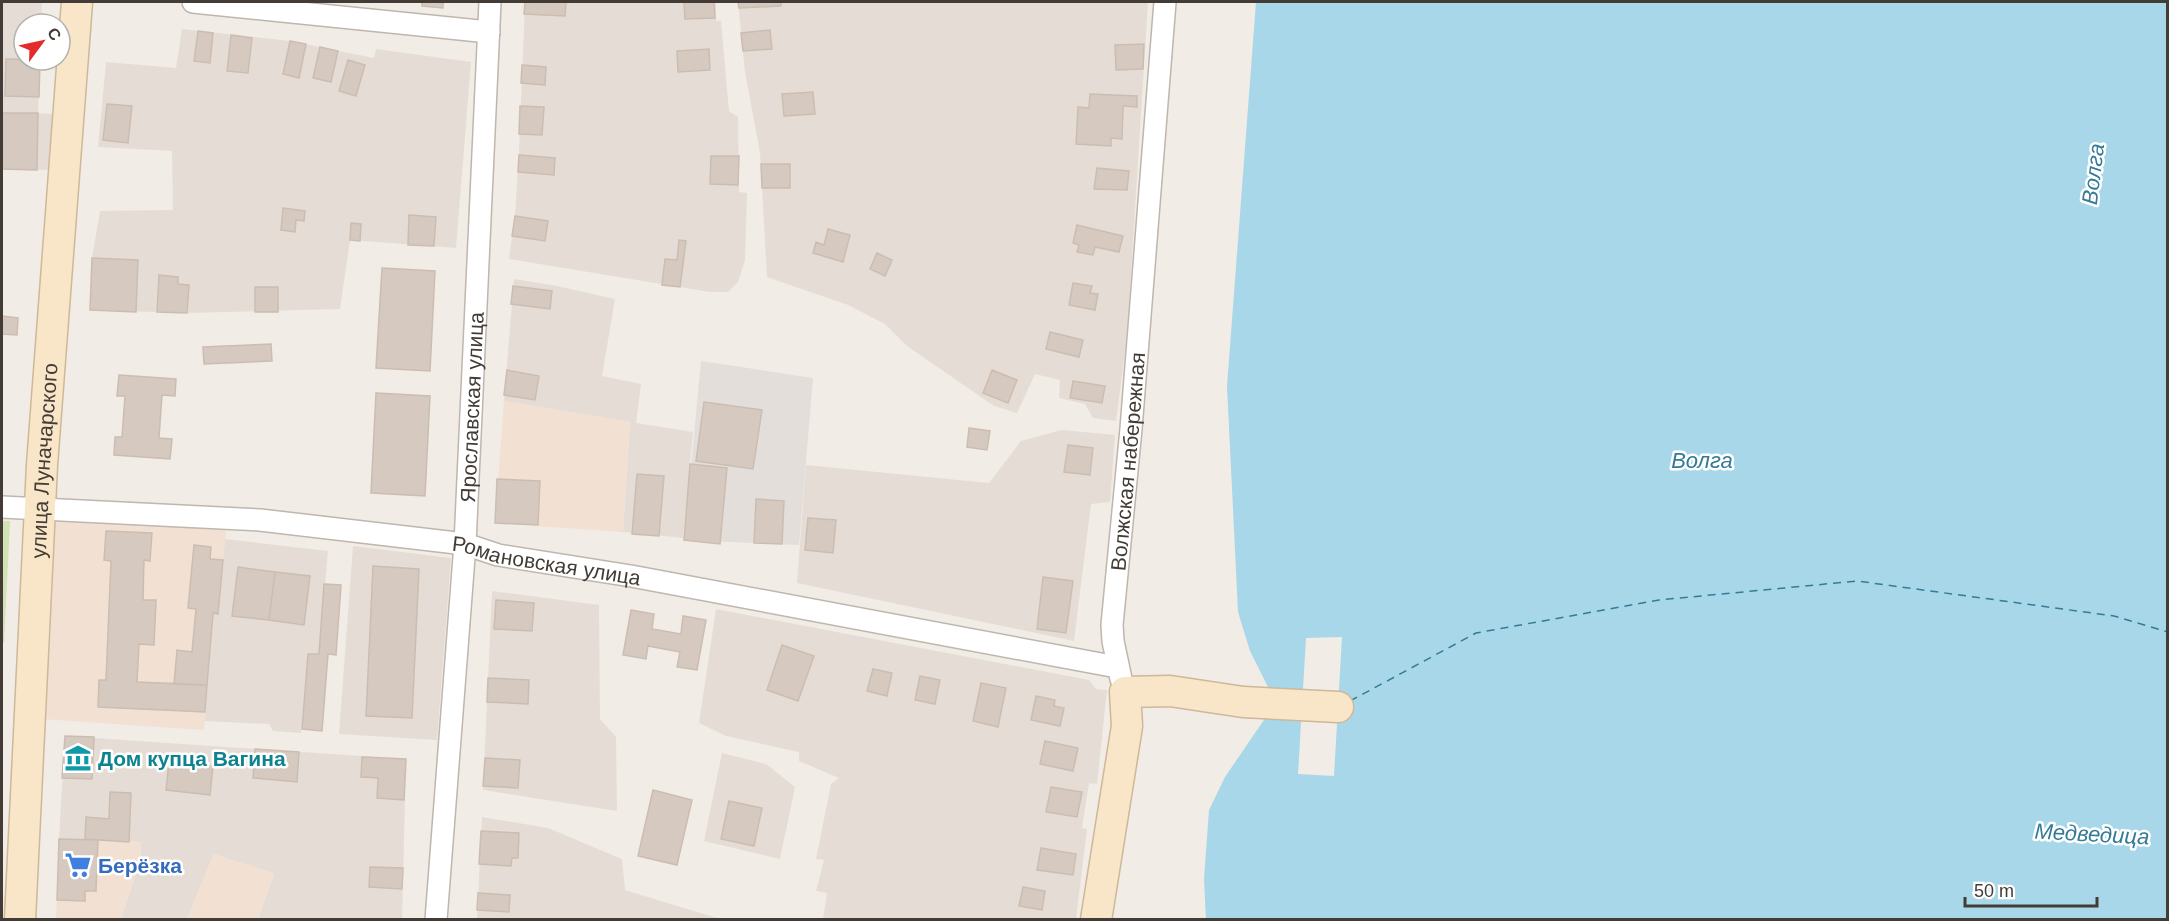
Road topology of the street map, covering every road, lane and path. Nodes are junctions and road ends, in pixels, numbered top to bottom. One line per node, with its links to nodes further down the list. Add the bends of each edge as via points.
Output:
1 (77, 2): 7 (street, улица Луначарского)
2 (193, 2): 5 (street)
3 (490, 2): 5 (street, Ярославская улица)
4 (1165, 2): 9 (street, Волжская набережная, via 1112,625)
5 (489, 32): 8 (street, Ярославская улица)
6 (2, 507): 7 (street, Романовская улица)
7 (40, 508): 8 (street, Романовская улица, via 260,520); 11 (street, улица Луначарского)
8 (465, 544): 9 (street, Романовская улица, via 498,555 643,578 1085,662); 12 (street, Ярославская улица)
9 (1121, 679): 10 (street, via 1243,702); 13 (street, Волжская набережная, via 1127,726)
10 (1338, 707)
11 (20, 920)
12 (436, 920)
13 (1096, 920)

